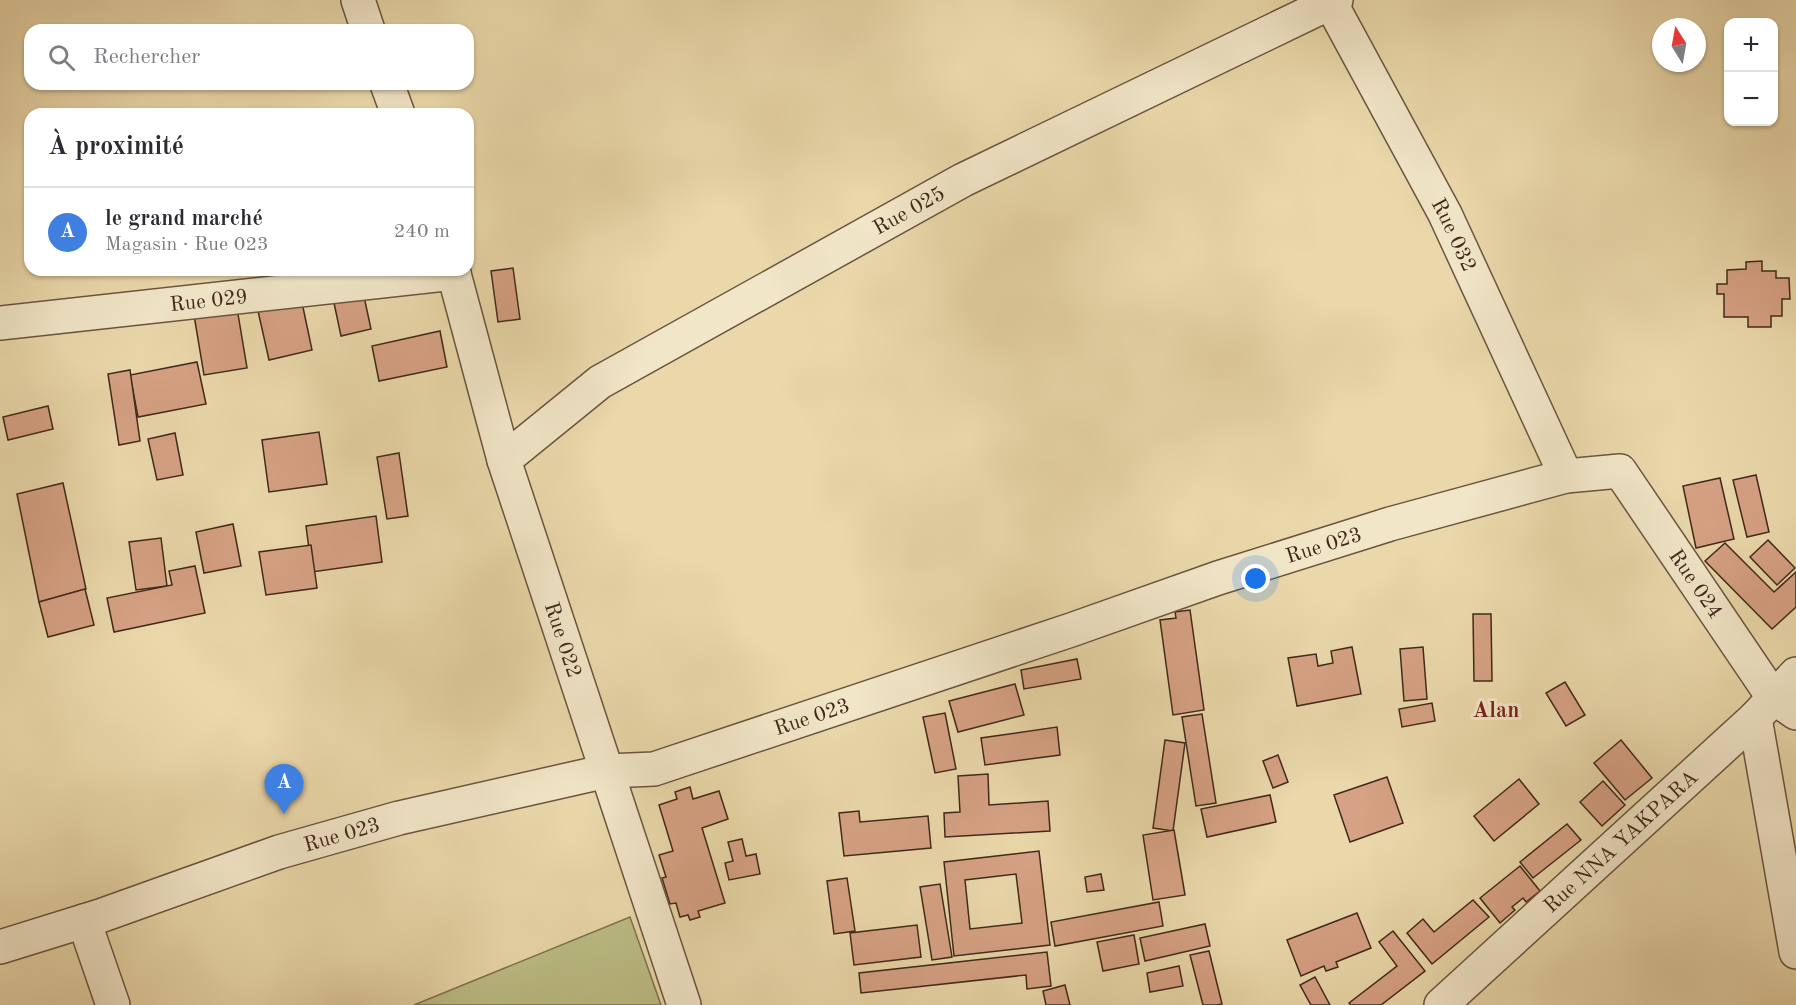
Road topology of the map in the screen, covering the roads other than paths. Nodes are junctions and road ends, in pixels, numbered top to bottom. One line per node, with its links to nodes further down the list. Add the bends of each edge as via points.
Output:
1 (358, 0): 3 (street)
2 (1332, 1): 9 (street, Rue 025, via 963,180 600,382); 11 (street, Rue 032, via 1445,214)
3 (366, 24)
4 (389, 90): 5 (street)
5 (396, 108)
6 (409, 276): 8 (street, Rue 029)
7 (454, 276): 9 (street, Rue 022)
8 (0, 323)
9 (504, 460): 14 (street, Rue 022)
10 (1620, 471): 11 (street, Rue 023); 13 (street, Rue 024)
11 (1566, 476): 14 (street, Rue 023, via 1390,524 1218,578 654,769)
12 (1796, 674): 13 (street, Rue NNA YAKPARA)
13 (1775, 710): 17 (street); 20 (street, Rue NNA YAKPARA)
14 (607, 771): 15 (street, Rue 023, via 399,818 301,846); 19 (street, Rue 022)
15 (84, 921): 16 (street, Rue 023); 18 (street)
16 (0, 947)
17 (1796, 952)
18 (113, 1005)
19 (684, 1005)
20 (1441, 1005)

